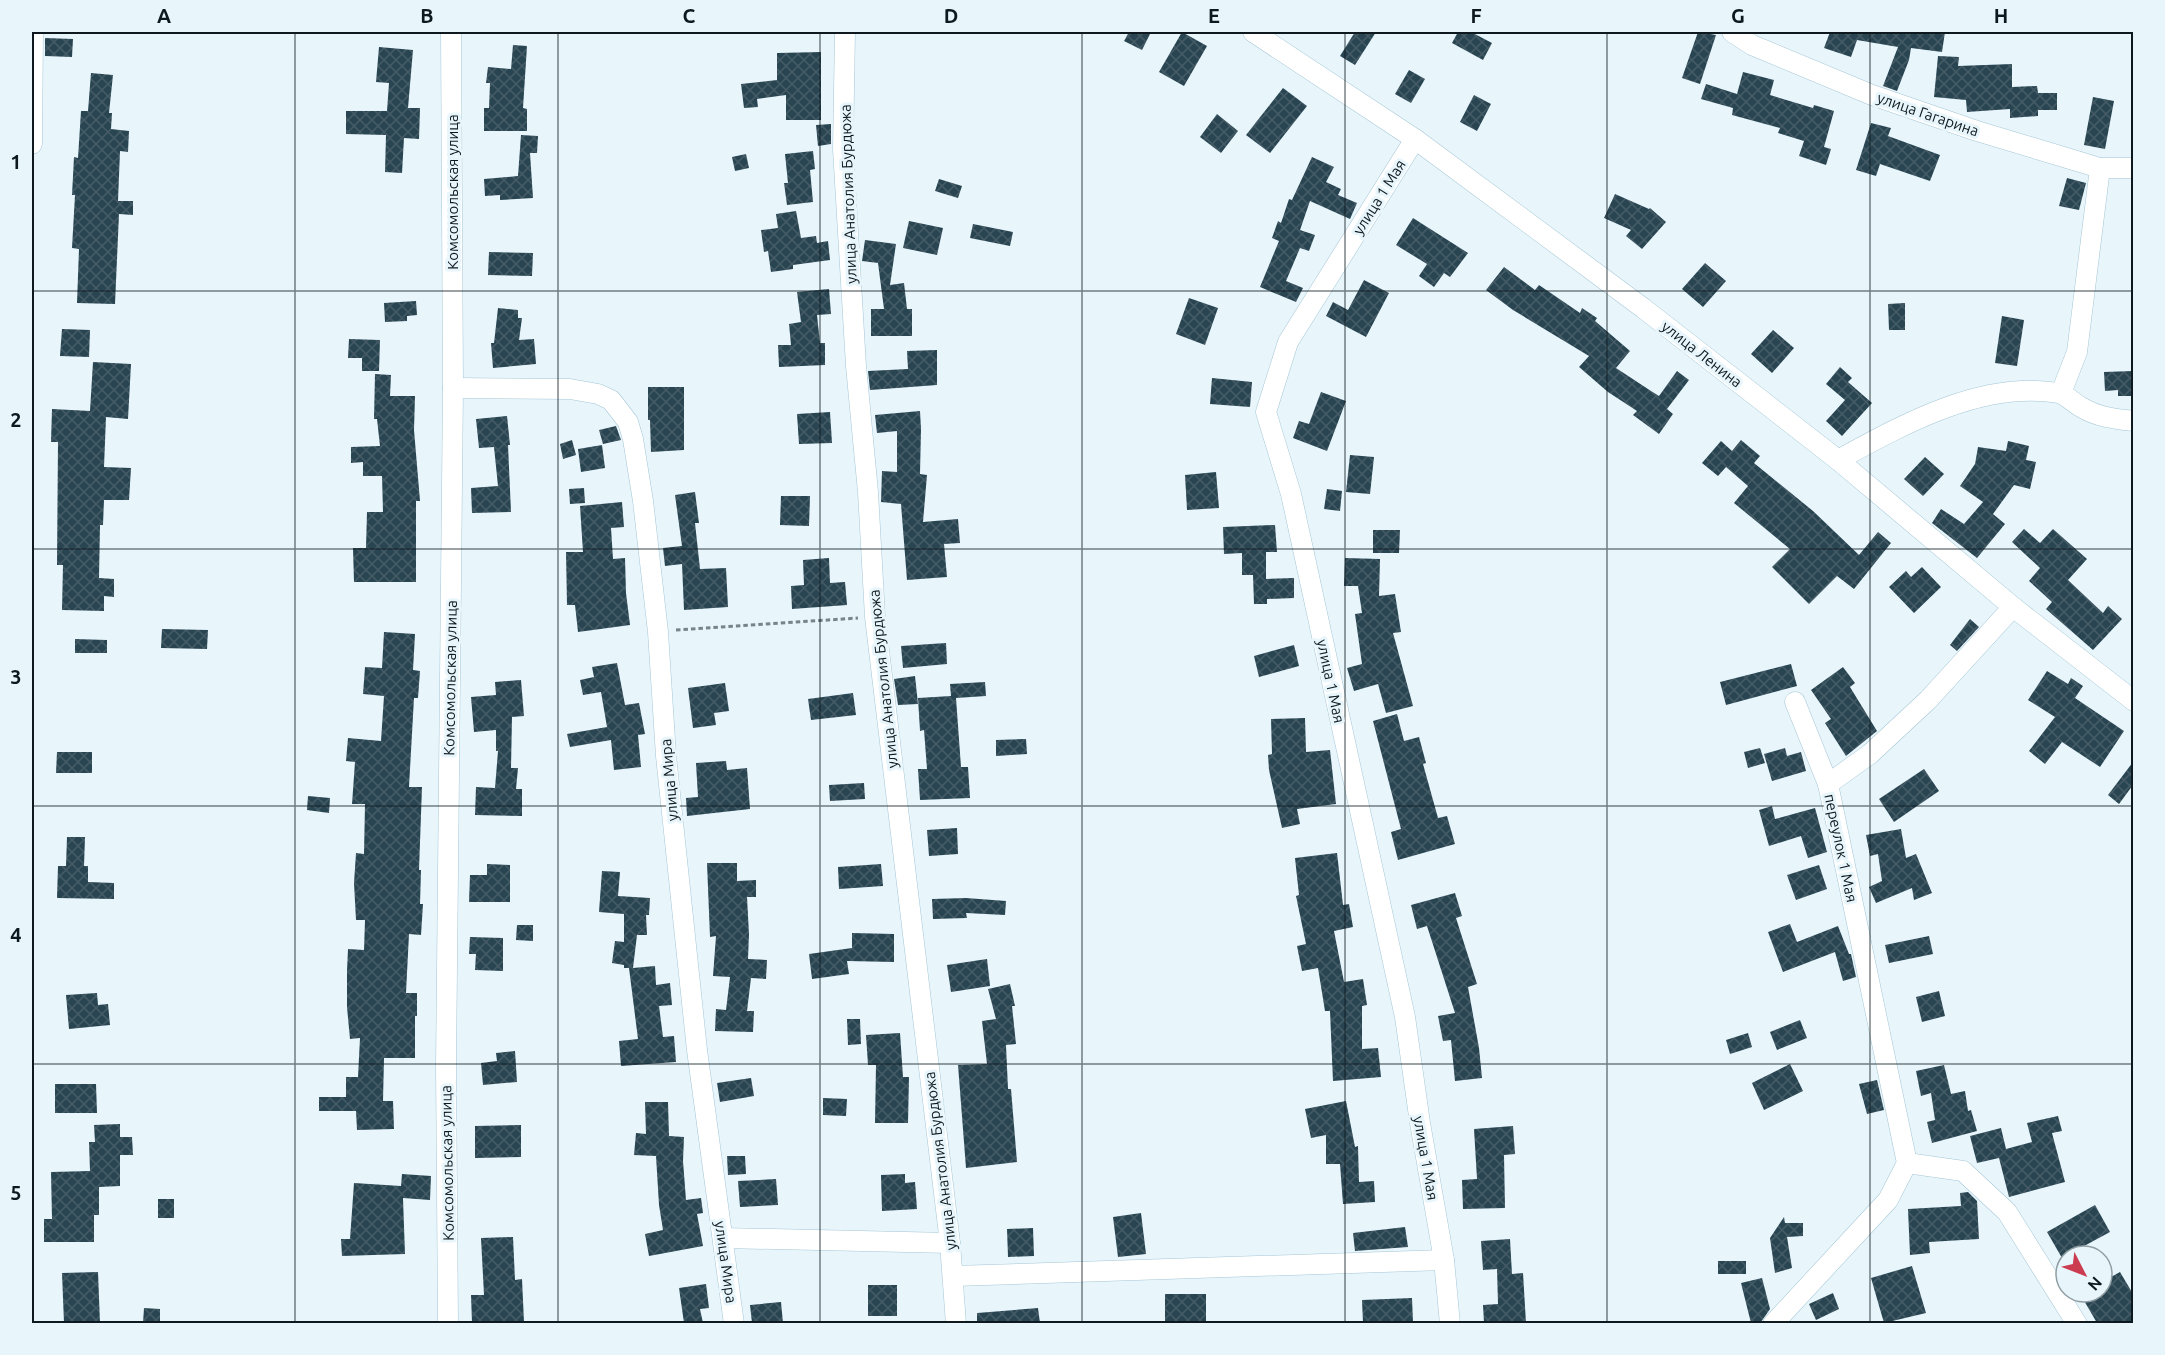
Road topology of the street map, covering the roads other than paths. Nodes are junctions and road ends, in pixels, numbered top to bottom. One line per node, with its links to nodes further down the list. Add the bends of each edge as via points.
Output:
1 (33, 32): 7 (street)
2 (451, 32): 10 (street, Комсомольская улица)
3 (845, 32): 20 (street, улица Анатолия Бурдюжа, via 843,149 874,617)
4 (1253, 32): 6 (street, улица Ленина)
5 (1732, 32): 8 (street, улица Гагарина, via 1752,45 1872,95)
6 (1415, 139): 13 (street, улица Ленина, via 1643,308); 21 (street, улица 1 Мая, via 1288,342 1266,412 1291,494 1405,1017)
7 (32, 144)
8 (2100, 168): 9 (street, улица Гагарина); 11 (street, via 2077,352)
9 (2133, 168)
10 (453, 388): 19 (street, улица Мира, via 570,389 598,394 611,400 628,422 643,501 697,1050); 23 (street, Комсомольская улица, via 446,1066)
11 (2061, 393): 12 (street, via 2082,408 2108,418); 13 (street, via 2032,391 1984,396 1933,412)
12 (2133, 421)
13 (1838, 460): 14 (street, улица Ленина)
14 (2013, 607): 15 (street, улица Ленина); 17 (street, переулок 1 Мая, via 1928,700 1869,754)
15 (2133, 700)
16 (1795, 702): 17 (street)
17 (1828, 784): 18 (street, переулок 1 Мая)
18 (1907, 1163): 27 (street, via 1888,1200); 28 (street, via 1962,1171 2007,1212)
19 (723, 1238): 20 (street); 24 (street, улица Мира)
20 (950, 1243): 22 (street, улица Анатолия Бурдюжа)
21 (1444, 1260): 22 (street); 26 (street, улица 1 Мая)
22 (953, 1276): 25 (street, улица Анатолия Бурдюжа)
23 (448, 1323)
24 (734, 1323)
25 (956, 1323)
26 (1450, 1323)
27 (1773, 1323)
28 (2077, 1323)

